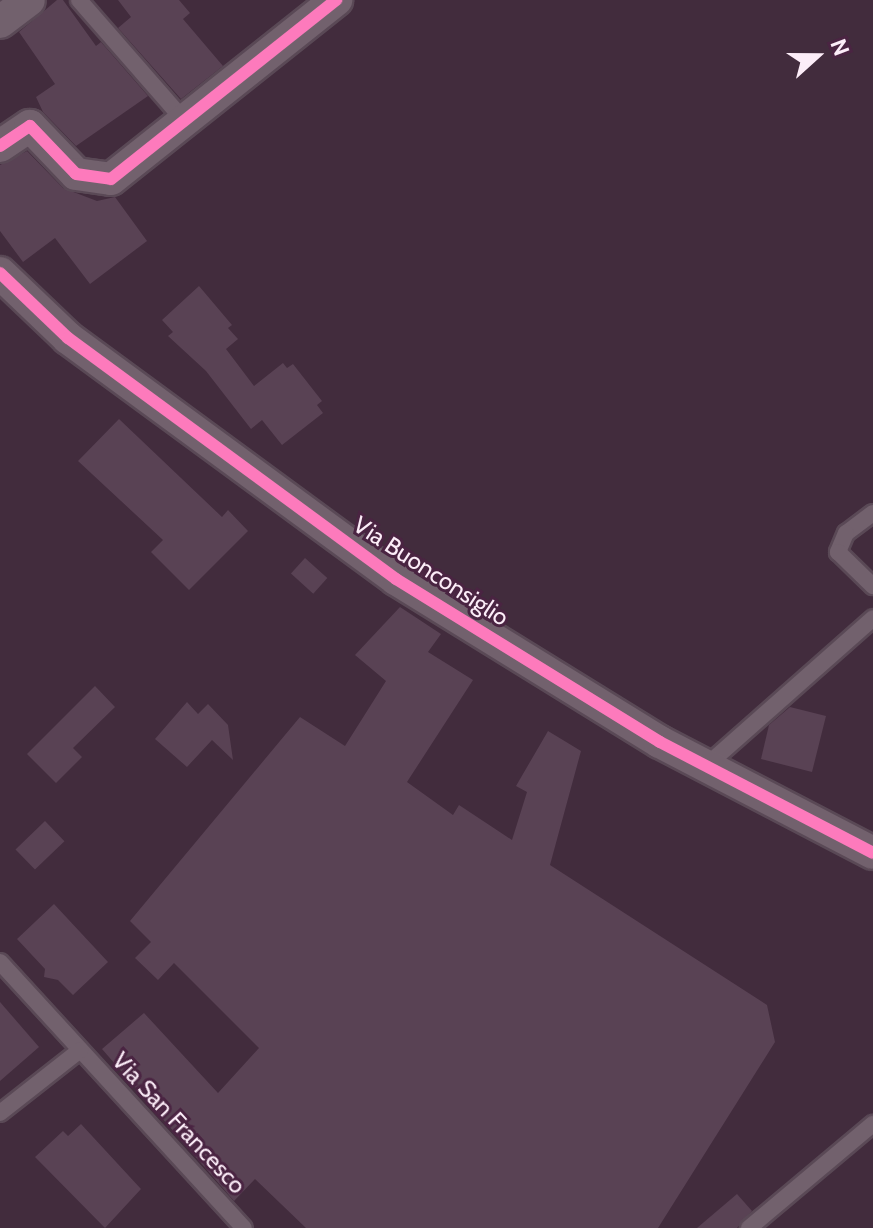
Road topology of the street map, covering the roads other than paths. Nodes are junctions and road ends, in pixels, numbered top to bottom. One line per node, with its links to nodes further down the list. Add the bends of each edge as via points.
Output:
1 (29, 0): 4 (street)
2 (79, 0): 5 (lane)
3 (336, 0): 5 (street)
4 (0, 22)
5 (182, 118): 6 (street, via 111,179 76,174 30,126)
6 (0, 146)
7 (0, 273): 11 (street, Via Buonconsiglio, via 68,338 396,579)
8 (873, 513): 9 (lane, via 846,533 838,552)
9 (873, 586)
10 (873, 618): 11 (lane)
11 (706, 766): 12 (street, Via Buonconsiglio)
12 (873, 853)
13 (0, 962): 14 (lane, Via San Francesco)
14 (80, 1050): 15 (lane, Via San Francesco); 17 (lane, Via San Francesco)
15 (0, 1113)
16 (873, 1124): 18 (lane)
17 (244, 1228)
18 (749, 1228)

